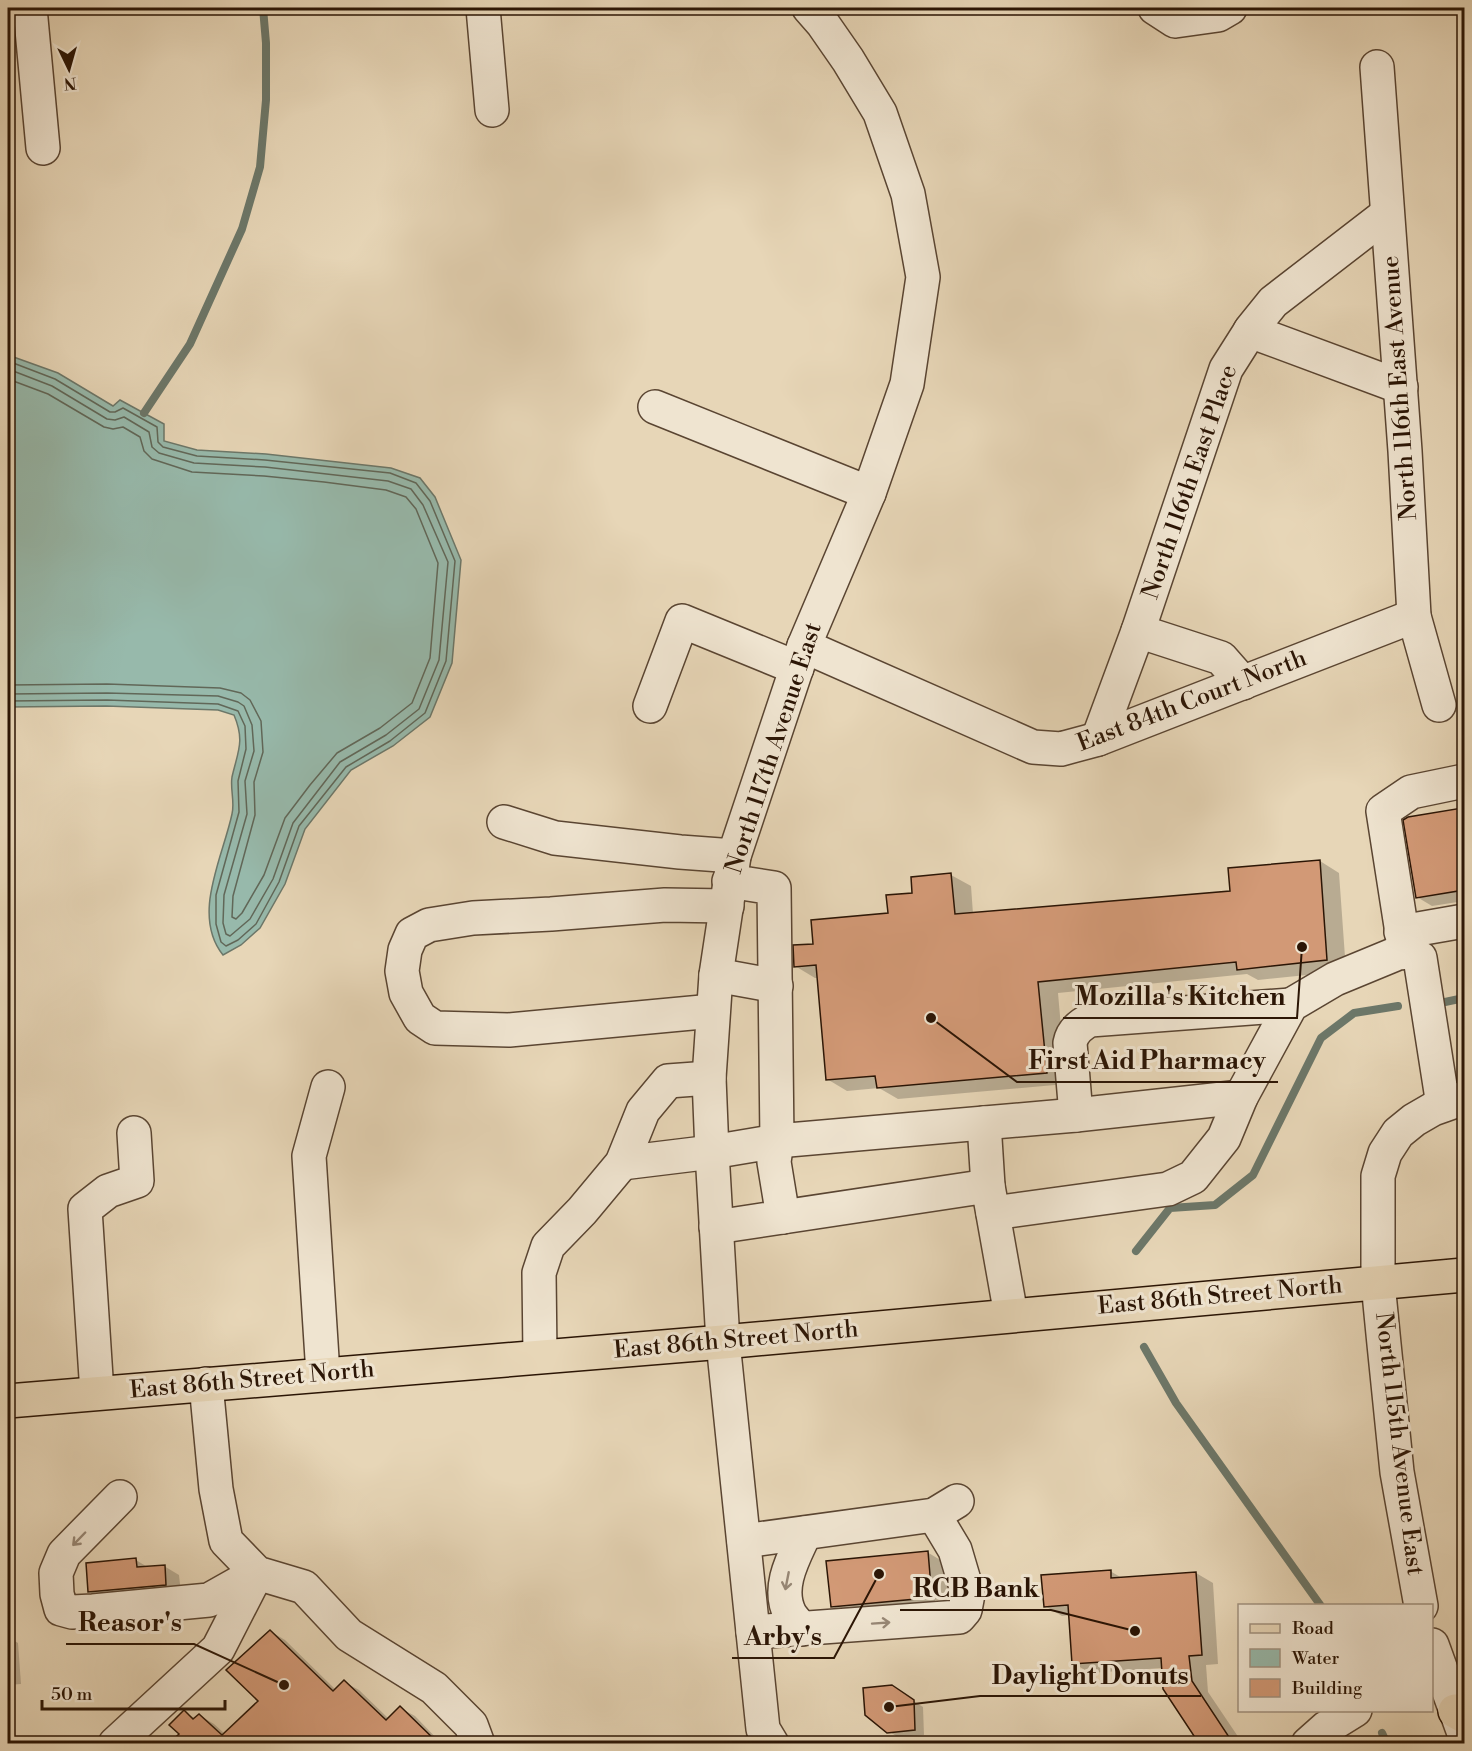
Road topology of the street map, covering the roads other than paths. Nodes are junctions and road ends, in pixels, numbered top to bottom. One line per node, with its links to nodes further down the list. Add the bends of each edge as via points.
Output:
1 (30, 8): 8 (street)
2 (483, 8): 7 (street)
3 (808, 8): 13 (street, North 117th Avenue East, via 848,60 880,113 908,194 922,277 907,384)
4 (1155, 8): 5 (street, via 1175,21 1218,15)
5 (1230, 8)
6 (1377, 67): 9 (street, North 116th East Avenue)
7 (492, 110)
8 (43, 148)
9 (1387, 214): 10 (street, North 116th East Place, via 1274,302); 11 (street, North 116th East Avenue)
10 (1250, 331): 11 (street); 15 (street, North 116th East Place, via 1226,369)
11 (1401, 387): 14 (street, North 116th East Avenue)
12 (655, 407): 13 (street)
13 (869, 494): 16 (street, North 117th Avenue East)
14 (1414, 616): 17 (street, East 84th Court North); 18 (street, North 116th East Avenue)
15 (1138, 631): 17 (street, via 1221,658); 20 (street, North 116th East Place)
16 (801, 657): 19 (street, East 84th Court North, via 682,621); 20 (street, East 84th Court North, via 1033,747 1061,749); 23 (street, North 117th Avenue East)
17 (1243, 683): 20 (street, East 84th Court North)
18 (1439, 705)
19 (650, 706)
20 (1098, 739)
21 (1464, 782): 25 (street, via 1411,792 1383,811)
22 (504, 822): 23 (street, via 555,838 680,852)
23 (730, 881): 26 (street, North 117th Avenue East); 27 (street, via 774,888); 29 (street, via 665,904 473,918 429,925 412,934 402,971 406,993 420,1018 435,1028 509,1030)
24 (1464, 921): 25 (street)
25 (1403, 942): 28 (street, via 1398,953 1335,979); 33 (street, via 1409,952 1420,958)
26 (716, 975): 27 (street); 29 (street, North 117th Avenue East)
27 (776, 986): 37 (street)
28 (1292, 1005): 32 (street); 34 (street, via 1084,1023 1071,1035 1070,1043)
29 (713, 1011): 30 (street, North 117th Avenue East)
30 (710, 1078): 38 (street, North 117th Avenue East); 39 (street, via 668,1081 642,1111)
31 (328, 1088): 48 (street, via 309,1156)
32 (1241, 1097): 34 (street); 40 (street, via 1224,1138 1192,1177 1168,1189)
33 (1454, 1102): 44 (street, North 115th Avenue East, via 1414,1120 1398,1133 1384,1153 1378,1176)
34 (1076, 1115): 35 (street)
35 (984, 1123): 37 (street); 40 (street)
36 (134, 1133): 50 (street, via 137,1181 108,1191 84,1209)
37 (777, 1142): 38 (street); 41 (street, via 774,1162)
38 (712, 1152): 39 (street); 42 (street, North 117th Avenue East)
39 (622, 1163): 47 (street, via 548,1246 539,1273)
40 (991, 1200): 41 (street); 45 (street)
41 (783, 1217): 42 (street)
42 (716, 1227): 46 (street, North 117th Avenue East)
43 (1464, 1275): 44 (main road, East 86th Street North)
44 (1378, 1283): 45 (main road, East 86th Street North); 56 (street, North 115th Avenue East, via 1397,1472)
45 (1011, 1315): 46 (main road, East 86th Street North)
46 (723, 1342): 47 (main road, East 86th Street North); 54 (street, North 117th Avenue East)
47 (540, 1356): 48 (main road, East 86th Street North)
48 (323, 1374): 49 (main road, East 86th Street North)
49 (206, 1384): 50 (main road, East 86th Street North); 55 (street, via 216,1489 226,1541)
50 (97, 1393): 51 (main road, East 86th Street North)
51 (8, 1401)
52 (120, 1497): 55 (street, one-way to 55, via 64,1554 56,1573 61,1609 93,1611 209,1600)
53 (805, 1533): 54 (street); 57 (street, one-way to 57, via 789,1568 784,1594 790,1613); 57 (street, one-way to 53, via 959,1617 965,1610 968,1594 946,1508)
54 (744, 1541): 58 (street, North 117th Avenue East)
55 (257, 1573): 62 (street, via 218,1649); 63 (street, via 304,1587 348,1635 434,1688 471,1725)
56 (1421, 1604)
57 (802, 1629): 58 (street)
58 (753, 1632): 64 (street, North 117th Avenue East, via 763,1729)
59 (1433, 1658): 61 (street)
60 (1352, 1712): 65 (street)
61 (1461, 1720)
62 (115, 1743)
63 (478, 1743)
64 (772, 1743)
65 (1308, 1743)

